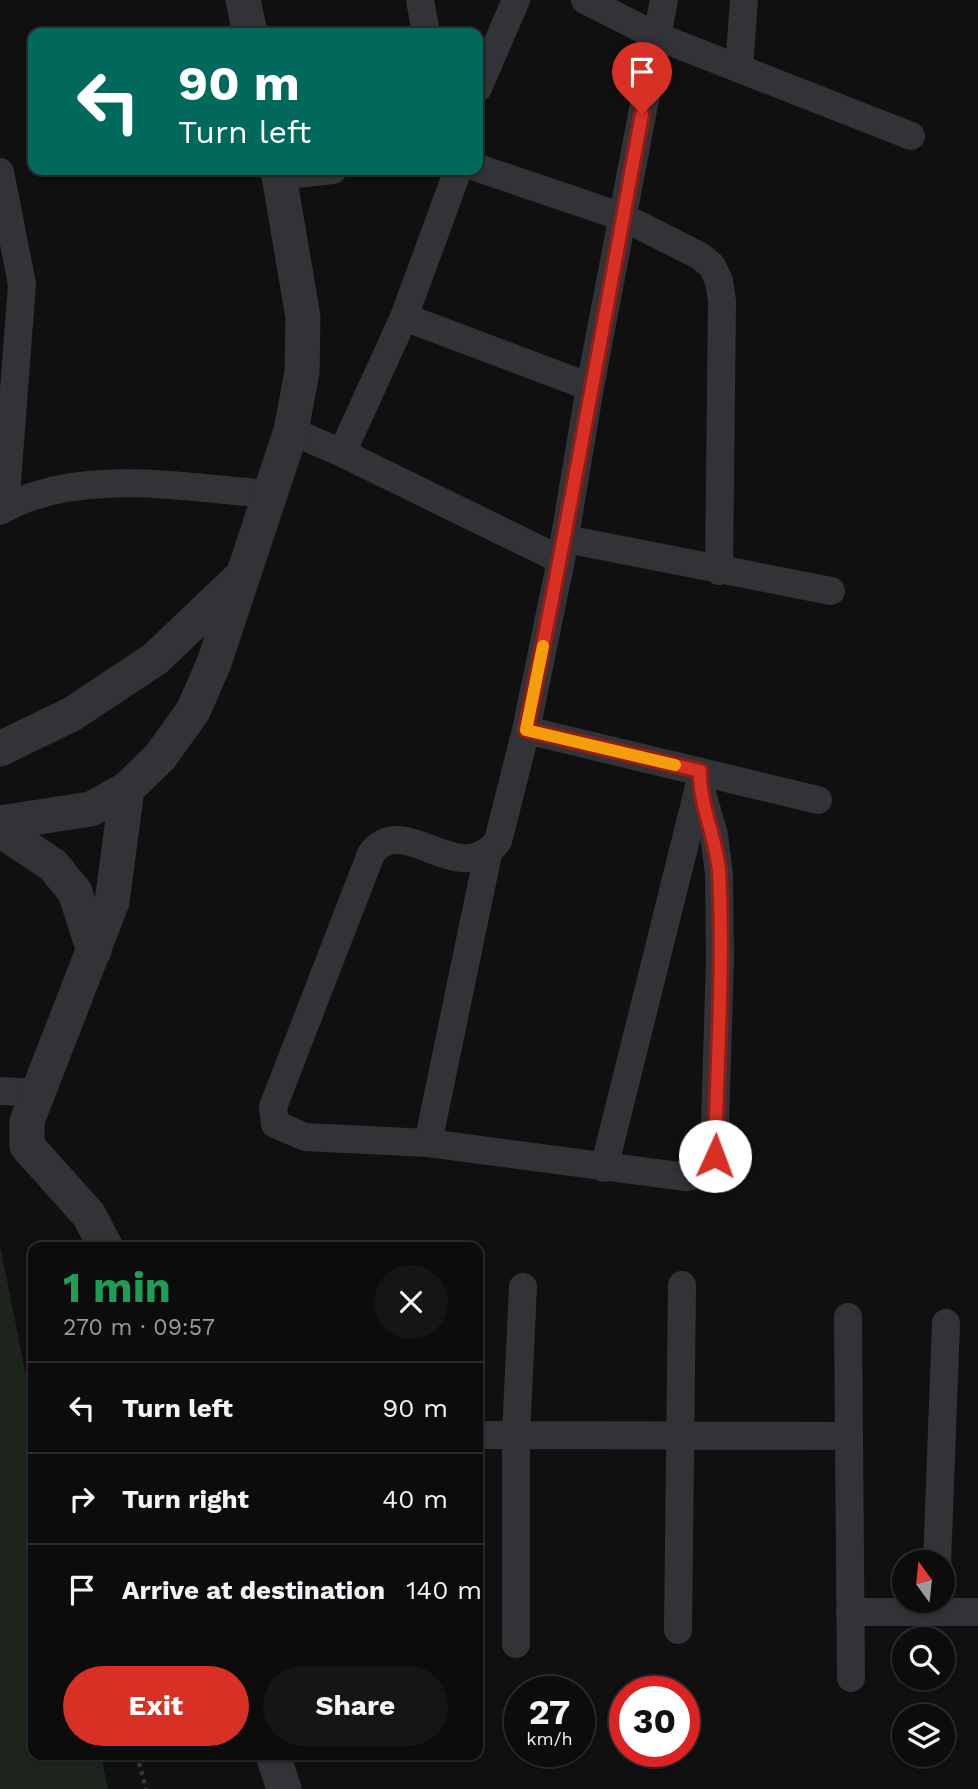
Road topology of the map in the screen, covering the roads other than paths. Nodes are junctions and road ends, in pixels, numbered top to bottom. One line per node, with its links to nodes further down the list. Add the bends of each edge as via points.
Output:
1 (243, 0): 7 (street)
2 (420, 0): 8 (street)
3 (516, 0): 11 (street)
4 (584, 0): 9 (street)
5 (664, 0): 9 (street)
6 (744, 0): 10 (street)
7 (249, 28)
8 (425, 28)
9 (656, 36): 10 (street); 17 (street)
10 (739, 68): 12 (street)
11 (483, 76)
12 (911, 136)
13 (483, 170): 17 (street)
14 (0, 172): 18 (street)
15 (278, 175): 21 (street, via 303,317 302,372)
16 (456, 175): 19 (street)
17 (623, 217): 20 (street); 26 (street, via 700,256 712,266 719,281)
18 (11, 290): 24 (street)
19 (404, 317): 20 (street); 22 (street)
20 (590, 387): 25 (street)
21 (291, 431): 22 (street); 23 (street)
22 (342, 453): 25 (street)
23 (271, 494): 24 (street, via 76,485); 27 (street)
24 (3, 509)
25 (564, 550): 26 (street); 29 (street)
26 (719, 571): 28 (street)
27 (241, 578): 30 (street, via 155,659 72,714); 32 (street, via 214,663 193,710 160,757)
28 (831, 591)
29 (526, 730): 31 (street); 36 (street, via 498,841)
30 (0, 749)
31 (700, 778): 33 (street); 41 (street); 41 (street, via 715,835 719,874 715,1156 699,1174 686,1177)
32 (127, 789): 34 (street, via 91,809); 37 (street, via 116,881)
33 (818, 800)
34 (0, 823)
35 (0, 830): 37 (street, via 53,865 75,892)
36 (488, 854): 40 (street); 40 (street, via 472,859 403,841 378,845 273,1107 275,1124 305,1137)
37 (94, 951): 39 (street)
38 (0, 1091): 39 (street)
39 (35, 1093): 42 (street, via 27,1121 27,1146 89,1215)
40 (428, 1143): 41 (street)
41 (604, 1168)
42 (103, 1242)
43 (682, 1286): 49 (street)
44 (523, 1287): 48 (street)
45 (848, 1317): 50 (street)
46 (946, 1323): 51 (street)
47 (483, 1435): 48 (street)
48 (516, 1435): 49 (street); 57 (street)
49 (682, 1435): 50 (street); 56 (street)
50 (849, 1436): 54 (street)
51 (937, 1550)
52 (956, 1609): 55 (street)
53 (892, 1610): 54 (street)
54 (850, 1612): 58 (street)
55 (978, 1612)
56 (678, 1630)
57 (516, 1644)
58 (851, 1678)
59 (275, 1760): 60 (street)
60 (284, 1789)

